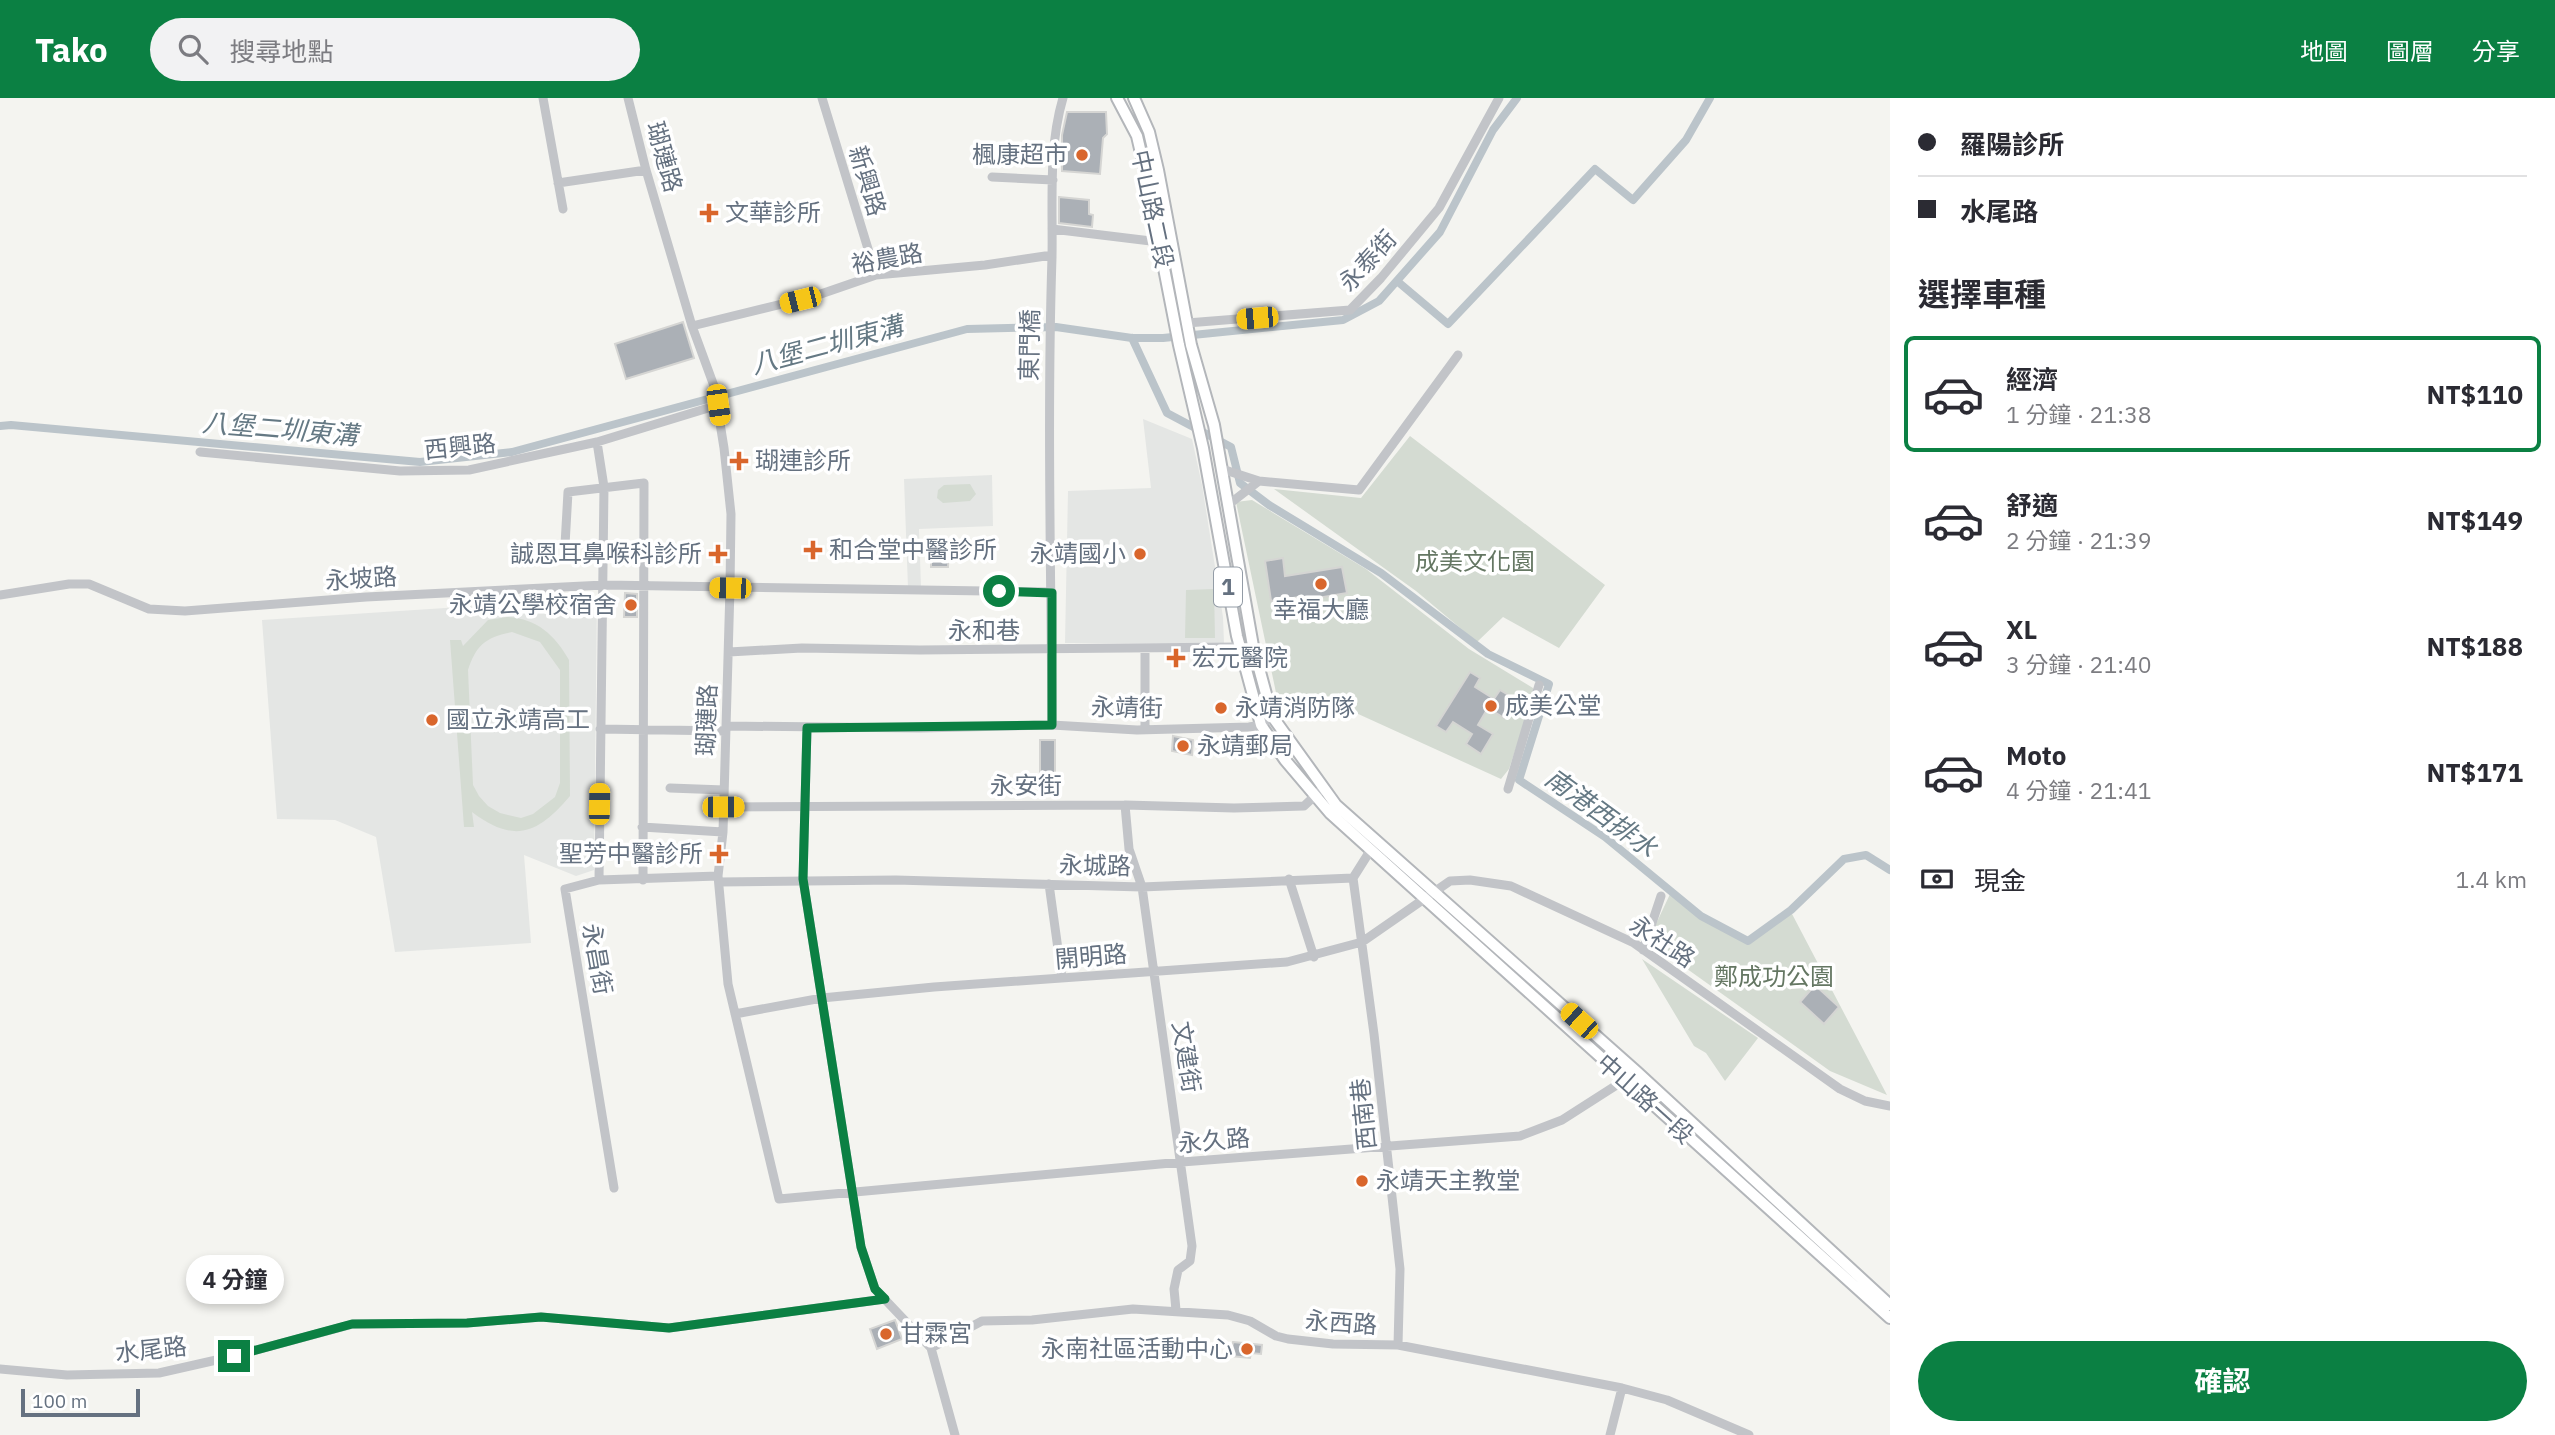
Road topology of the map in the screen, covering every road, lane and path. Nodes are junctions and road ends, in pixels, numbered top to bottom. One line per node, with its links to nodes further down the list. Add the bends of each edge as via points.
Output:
1 (543, 98): 11 (street)
2 (628, 98): 8 (street, 瑚璉路)
3 (822, 98): 16 (street, 新興路)
4 (1063, 98): 10 (street, 東門橋)
5 (1117, 98): 14 (main road, 中山路二段 / 1, via 1137,136)
6 (1134, 98): 17 (main road, 中山路二段 / 1, via 1158,170)
7 (1499, 98): 17 (street, 永泰街, via 1439,208 1350,310)
8 (646, 170): 11 (street); 18 (street, 瑚璉路)
9 (992, 177): 10 (street)
10 (1053, 180): 13 (street, 東門橋)
11 (558, 183): 12 (street)
12 (564, 209)
13 (1052, 229): 14 (street); 15 (street, 東門橋)
14 (1159, 242): 19 (main road, 中山路二段 / 1, via 1175,324)
15 (1052, 255): 16 (street, 裕農路); 32 (street, 東門橋, via 1048,334)
16 (876, 275): 18 (street, 裕農路, via 815,296)
17 (1187, 323): 19 (main road, 1)
18 (692, 326): 21 (street, 瑚璉路)
19 (1185, 345): 24 (main road, 1, via 1214,425); 34 (main road, 1)
20 (1458, 355): 25 (street, via 1359,490)
21 (718, 405): 22 (street, 西興路); 31 (street, 瑚璉路, via 730,514)
22 (597, 442): 23 (street, 西興路, via 469,470 433,471); 26 (street)
23 (200, 452)
24 (1222, 469): 25 (street); 27 (main road, 1)
25 (1259, 481): 27 (street)
26 (604, 487): 28 (street, via 568,492); 29 (street); 30 (street, via 644,483)
27 (1228, 505): 39 (main road, 1, via 1253,646)
28 (565, 545)
29 (604, 585): 30 (street, 永坡路); 33 (street, 永坡路, via 185,611 149,609 89,584); 43 (street)
30 (643, 585): 31 (street, 永坡路); 46 (street)
31 (730, 588): 32 (street, 永坡路); 37 (street, 瑚璉路)
32 (1052, 593): 36 (street, 東門橋)
33 (0, 595)
34 (1239, 647): 35 (street, 永和巷); 41 (main road, 1)
35 (1145, 648): 36 (street, 永和巷); 45 (street)
36 (1052, 650): 37 (street, 永和巷, via 802,648); 40 (street, 東門橋)
37 (729, 652): 44 (street, 瑚璉路)
38 (1539, 685): 48 (street)
39 (1272, 716): 41 (street); 50 (main road, 中山路一段 / 1)
40 (1052, 725): 42 (street, 永靖街); 45 (street, 永靖街)
41 (1261, 725): 45 (street, 永靖街); 50 (main road, 中山路一段 / 1, via 1285,760)
42 (807, 728): 44 (street, 永靖街); 53 (street)
43 (600, 729): 46 (street, 永靖街); 61 (street)
44 (726, 729): 46 (street, 永靖街); 49 (street, 瑚璉路)
45 (1145, 729)
46 (643, 730): 54 (street)
47 (670, 788): 49 (street)
48 (1508, 789)
49 (724, 790): 52 (street, 瑚璉路)
50 (1319, 792): 51 (street, 永安街, via 1304,806); 56 (main road, 中山路一段 / 1); 65 (main road, 中山路一段 / 1)
51 (1125, 805): 53 (street, 永安街); 64 (street, 文建街, via 1129,849)
52 (723, 807): 53 (street, 永安街); 55 (street, 瑚璉路)
53 (805, 807): 59 (street)
54 (642, 827): 55 (street); 62 (street)
55 (723, 832): 58 (street, 瑚璉路)
56 (1370, 851): 57 (street); 65 (main road, 中山路一段 / 1)
57 (1353, 878): 60 (street, 永城路); 67 (street, 西南巷)
58 (718, 879): 59 (street, 永城路); 62 (street, 永昌街); 73 (street, 瑚璉路)
59 (803, 879): 63 (street, 永城路); 72 (street)
60 (1289, 879): 64 (street, 永城路); 69 (street)
61 (599, 880): 62 (street, 永昌街); 79 (street, 永昌街, via 565,889)
62 (643, 880)
63 (1049, 884): 64 (street, 永城路); 71 (street)
64 (1142, 887): 70 (street, 文建街)
65 (1430, 895): 67 (street, 開明路); 68 (street, 永社路, via 1451,881 1511,886); 74 (main road, 中山路一段 / 1); 75 (main road, 中山路一段 / 1)
66 (1661, 896): 68 (street)
67 (1362, 942): 69 (street, 開明路); 77 (street, 西南巷)
68 (1643, 950): 76 (street, 永社路, via 1840,1090)
69 (1314, 957): 70 (street, 開明路)
70 (1153, 970): 71 (street, 開明路); 78 (street, 文建街)
71 (1062, 978): 72 (street, 開明路)
72 (822, 998): 73 (street, 開明路); 80 (street)
73 (735, 1014): 81 (street, 瑚璉路)
74 (1637, 1072): 75 (street, 永久路); 83 (main road, 中山路一段 / 1)
75 (1626, 1082): 77 (street, 永久路, via 1562,1120 1520,1136); 85 (main road, 中山路一段 / 1)
76 (1890, 1106)
77 (1387, 1147): 78 (street, 永久路); 86 (street, 西南巷, via 1401,1269)
78 (1182, 1162): 80 (street, 永久路); 84 (street, 文建街, via 1192,1246 1190,1261 1178,1270)
79 (614, 1188)
80 (853, 1191): 81 (street, 永久路); 82 (street, via 861,1247 875,1289)
81 (779, 1199)
82 (885, 1299): 87 (street); 88 (street, 水尾路, via 669,1328 541,1317 352,1324 159,1373 67,1375)
83 (1890, 1305)
84 (1176, 1310): 86 (street, 永西路, via 1228,1315 1288,1339); 87 (street, 永西路, via 982,1321)
85 (1890, 1318)
86 (1398, 1345): 89 (street, 永西路)
87 (931, 1348): 90 (street)
88 (0, 1369)
89 (1622, 1388): 91 (street); 92 (street, 永西路, via 1667,1400)
90 (955, 1435)
91 (1610, 1435)
92 (1749, 1435)

